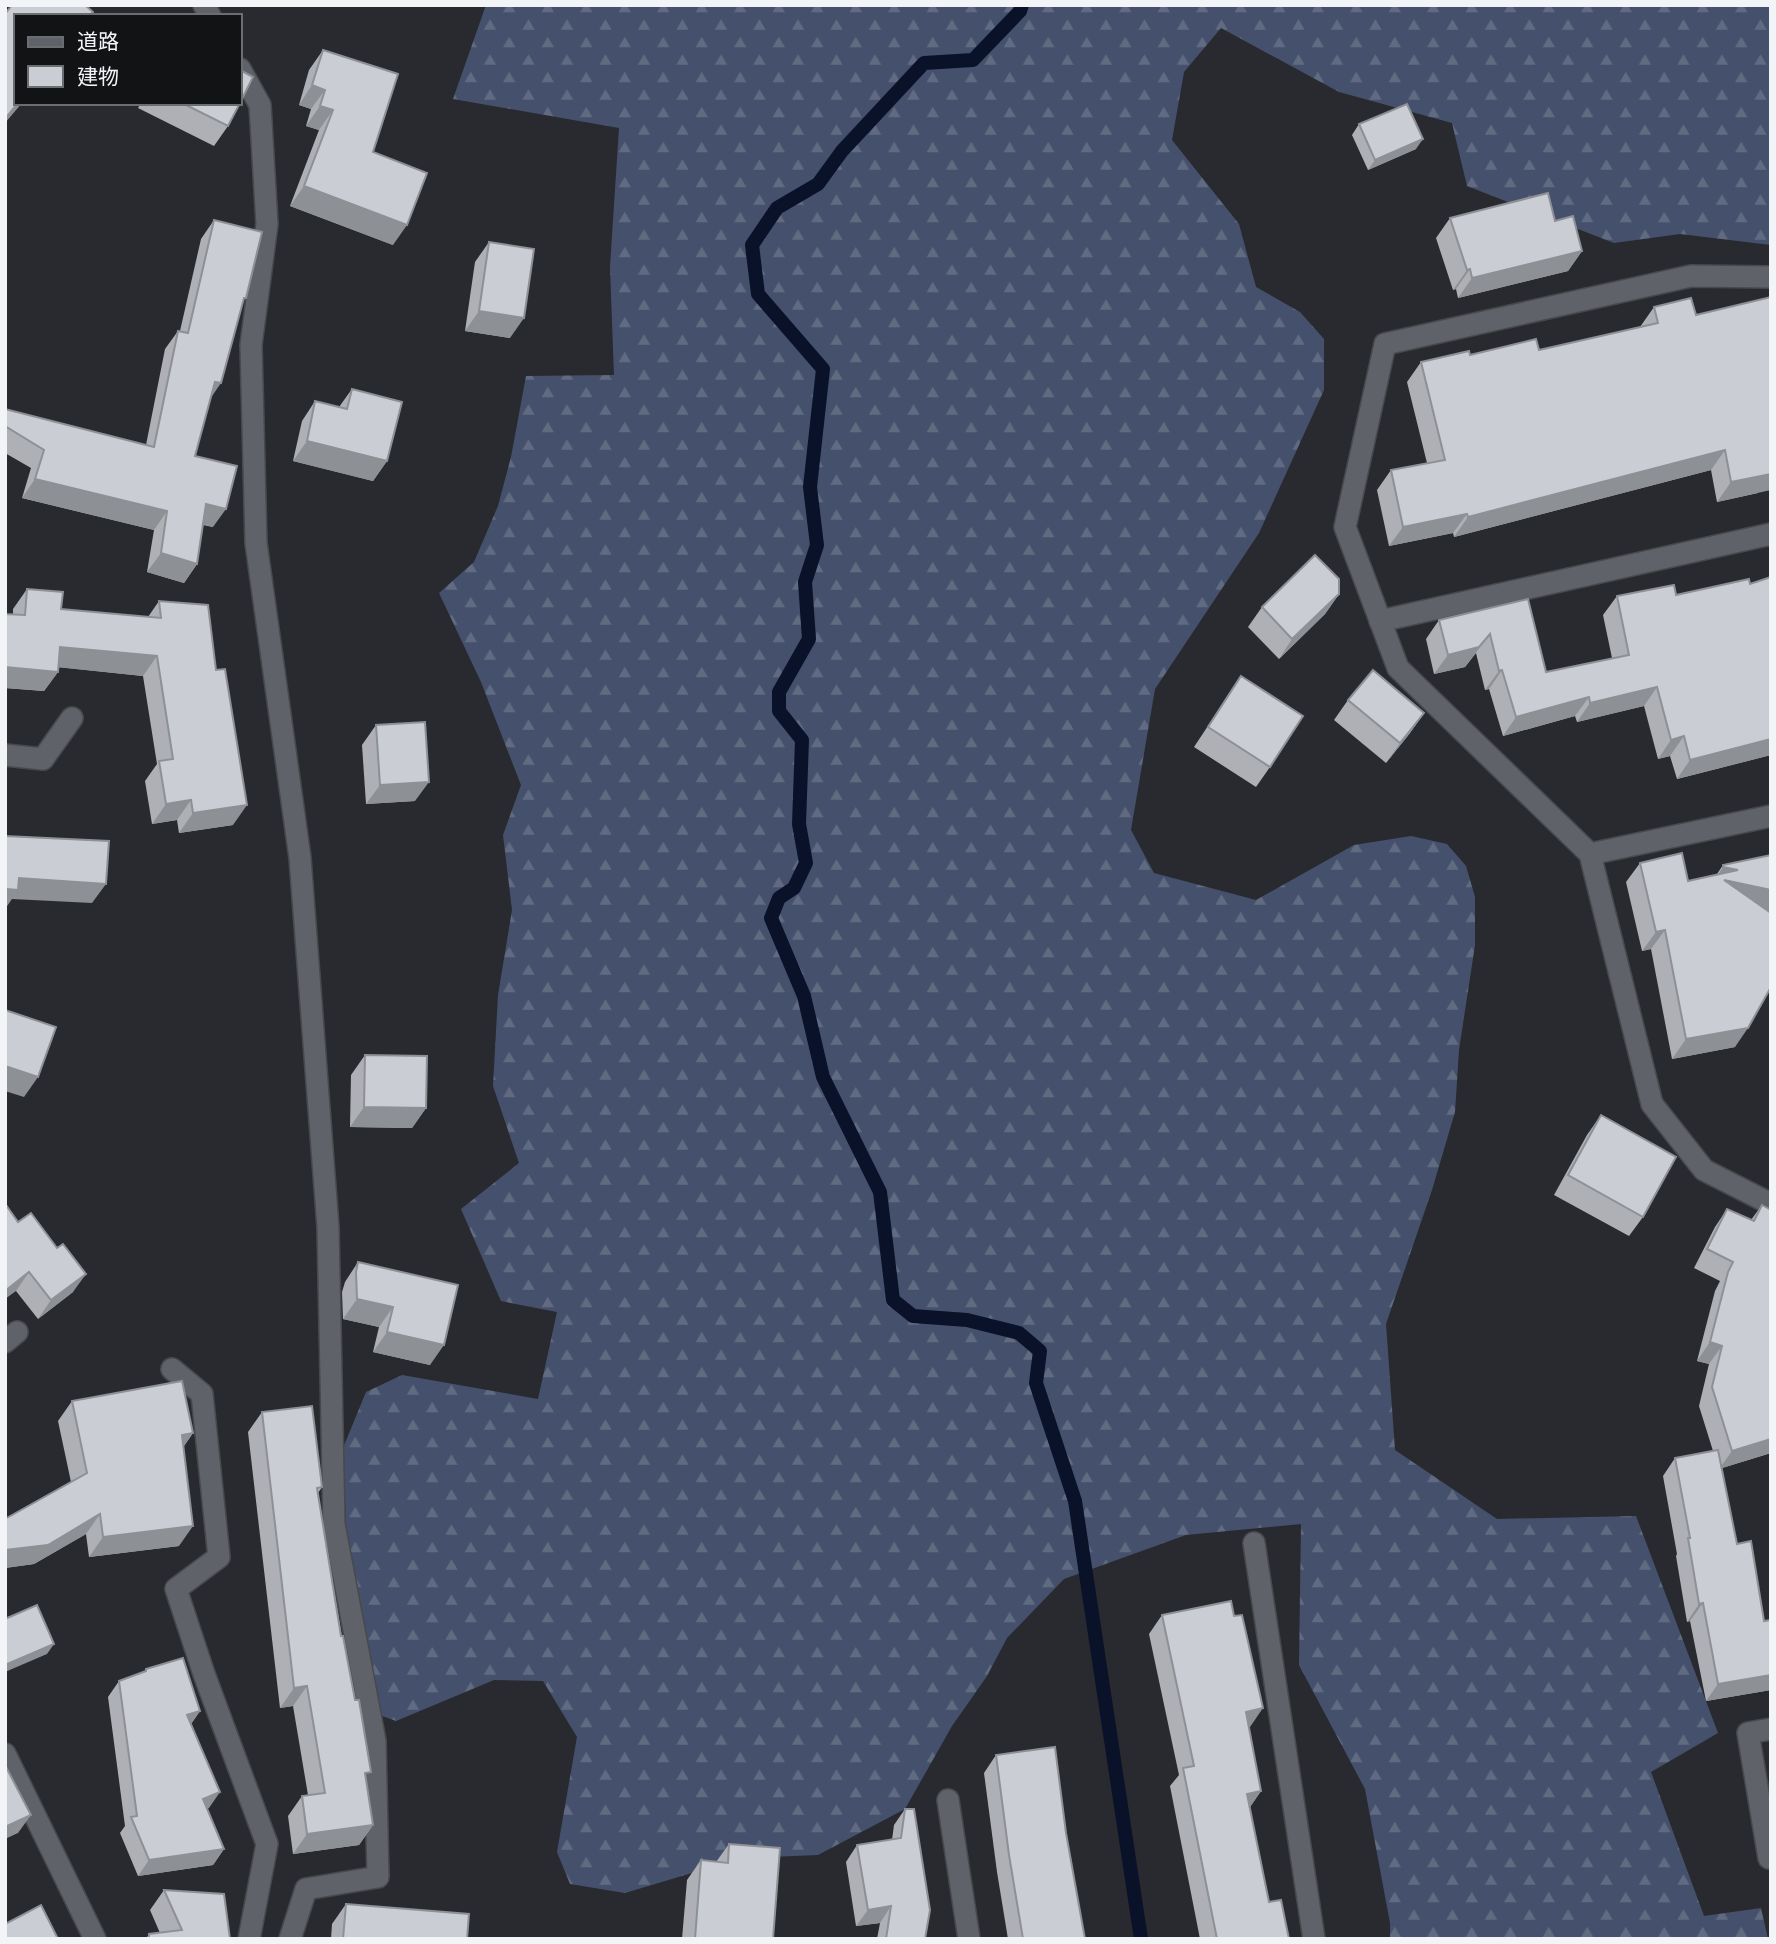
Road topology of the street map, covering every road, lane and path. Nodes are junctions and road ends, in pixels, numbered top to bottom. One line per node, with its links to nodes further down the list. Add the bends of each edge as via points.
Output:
1 (242, 73): 18 (street, via 260,105 261,119 267,224 251,345 257,543 300,858 328,1227 334,1524 375,1741 378,1877 306,1889)
2 (1771, 277): 4 (street, via 1691,276 1385,344 1345,527)
3 (1771, 534): 4 (street)
4 (1380, 621): 8 (street, via 1398,668)
5 (72, 718): 6 (street, via 43,759)
6 (5, 755)
7 (1771, 816): 8 (street)
8 (1590, 854): 9 (street, via 1652,1104 1704,1170)
9 (1771, 1204)
10 (172, 1369): 17 (street, via 202,1394 219,1558 176,1588 267,1844)
11 (1254, 1543): 20 (street)
12 (1771, 1729): 15 (street, via 1748,1734)
13 (5, 1754): 16 (street)
14 (948, 1800): 19 (street)
15 (1769, 1858)
16 (95, 1939)
17 (249, 1939)
18 (290, 1939)
19 (969, 1939)
20 (1314, 1939)

